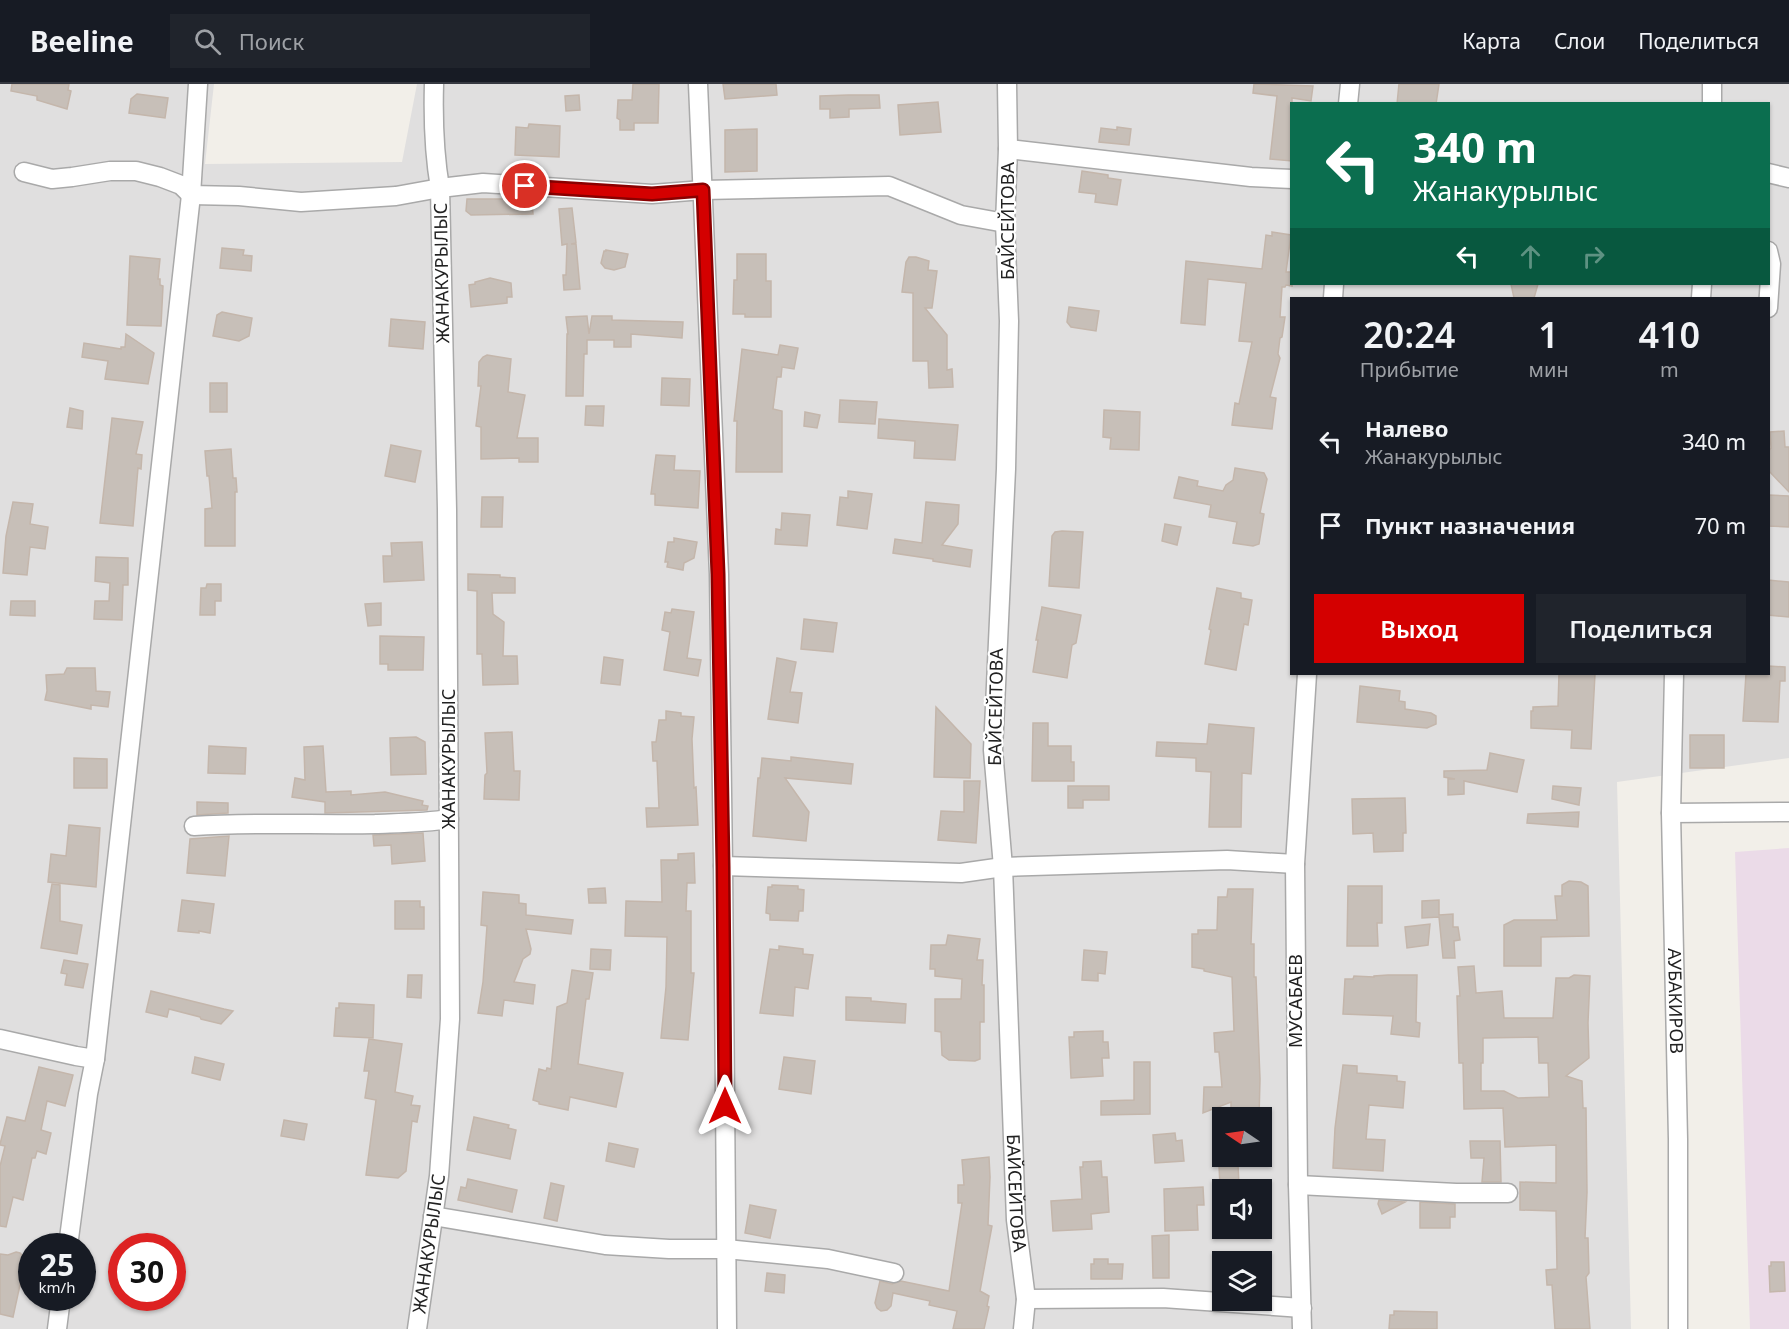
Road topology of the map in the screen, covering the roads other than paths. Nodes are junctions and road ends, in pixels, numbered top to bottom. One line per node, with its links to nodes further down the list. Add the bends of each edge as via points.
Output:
1 (198, 84): 16 (street)
2 (434, 84): 14 (street, ЖАНАКУРЫЛЫС, via 433,124)
3 (698, 84): 15 (street)
4 (1007, 84): 9 (street, БАЙСЕЙТОВА)
5 (1350, 84): 7 (street)
6 (1712, 84): 8 (street)
7 (1348, 102)
8 (1712, 102)
9 (1008, 149): 13 (street); 17 (street, БАЙСЕЙТОВА)
10 (24, 172): 16 (street, via 52,179 136,171 181,185)
11 (1770, 173): 12 (street)
12 (1789, 178)
13 (1290, 179)
14 (440, 188): 15 (street, ЖАНАКУРЫЛЫС, via 483,183 652,194); 16 (street, ЖАНАКУРЫЛЫС, via 301,202); 24 (street, ЖАНАКУРЫЛЫС)
15 (703, 190): 17 (street, ЖАНАКУРЫЛЫС, via 889,186 961,215); 27 (street, via 718,563)
16 (191, 195): 30 (street)
17 (1005, 223): 28 (street, БАЙСЕЙТОВА, via 1009,321 1006,457 993,750)
18 (1770, 260): 19 (street)
19 (1770, 279)
20 (1307, 675): 26 (street, МУСАБАЕВ)
21 (1674, 675): 23 (street, АУБАКИРОВ)
22 (1789, 812): 23 (street)
23 (1671, 813): 45 (street, АУБАКИРОВ)
24 (449, 819): 25 (street); 33 (street, ЖАНАКУРЫЛЫС, via 450,1020)
25 (194, 826)
26 (1295, 864): 28 (street, via 1227,860); 31 (street, МУСАБАЕВ)
27 (723, 866): 28 (street, via 961,873); 35 (street)
28 (1003, 867): 37 (street, БАЙСЕЙТОВА, via 1016,1220)
29 (0, 1039): 30 (street)
30 (95, 1059): 34 (street)
31 (1298, 1185): 32 (street); 38 (street, МУСАБАЕВ)
32 (1508, 1193)
33 (433, 1216): 35 (street, via 605,1245); 41 (street, ЖАНАКУРЫЛЫС)
34 (70, 1233)
35 (726, 1250): 36 (street, via 828,1258); 42 (street)
36 (894, 1273)
37 (1026, 1299): 38 (street, via 1163,1298); 43 (street, БАЙСЕЙТОВА)
38 (1302, 1308): 44 (street, МУСАБАЕВ)
39 (59, 1311): 40 (street)
40 (57, 1329)
41 (417, 1329)
42 (727, 1329)
43 (1023, 1329)
44 (1302, 1329)
45 (1678, 1329)

